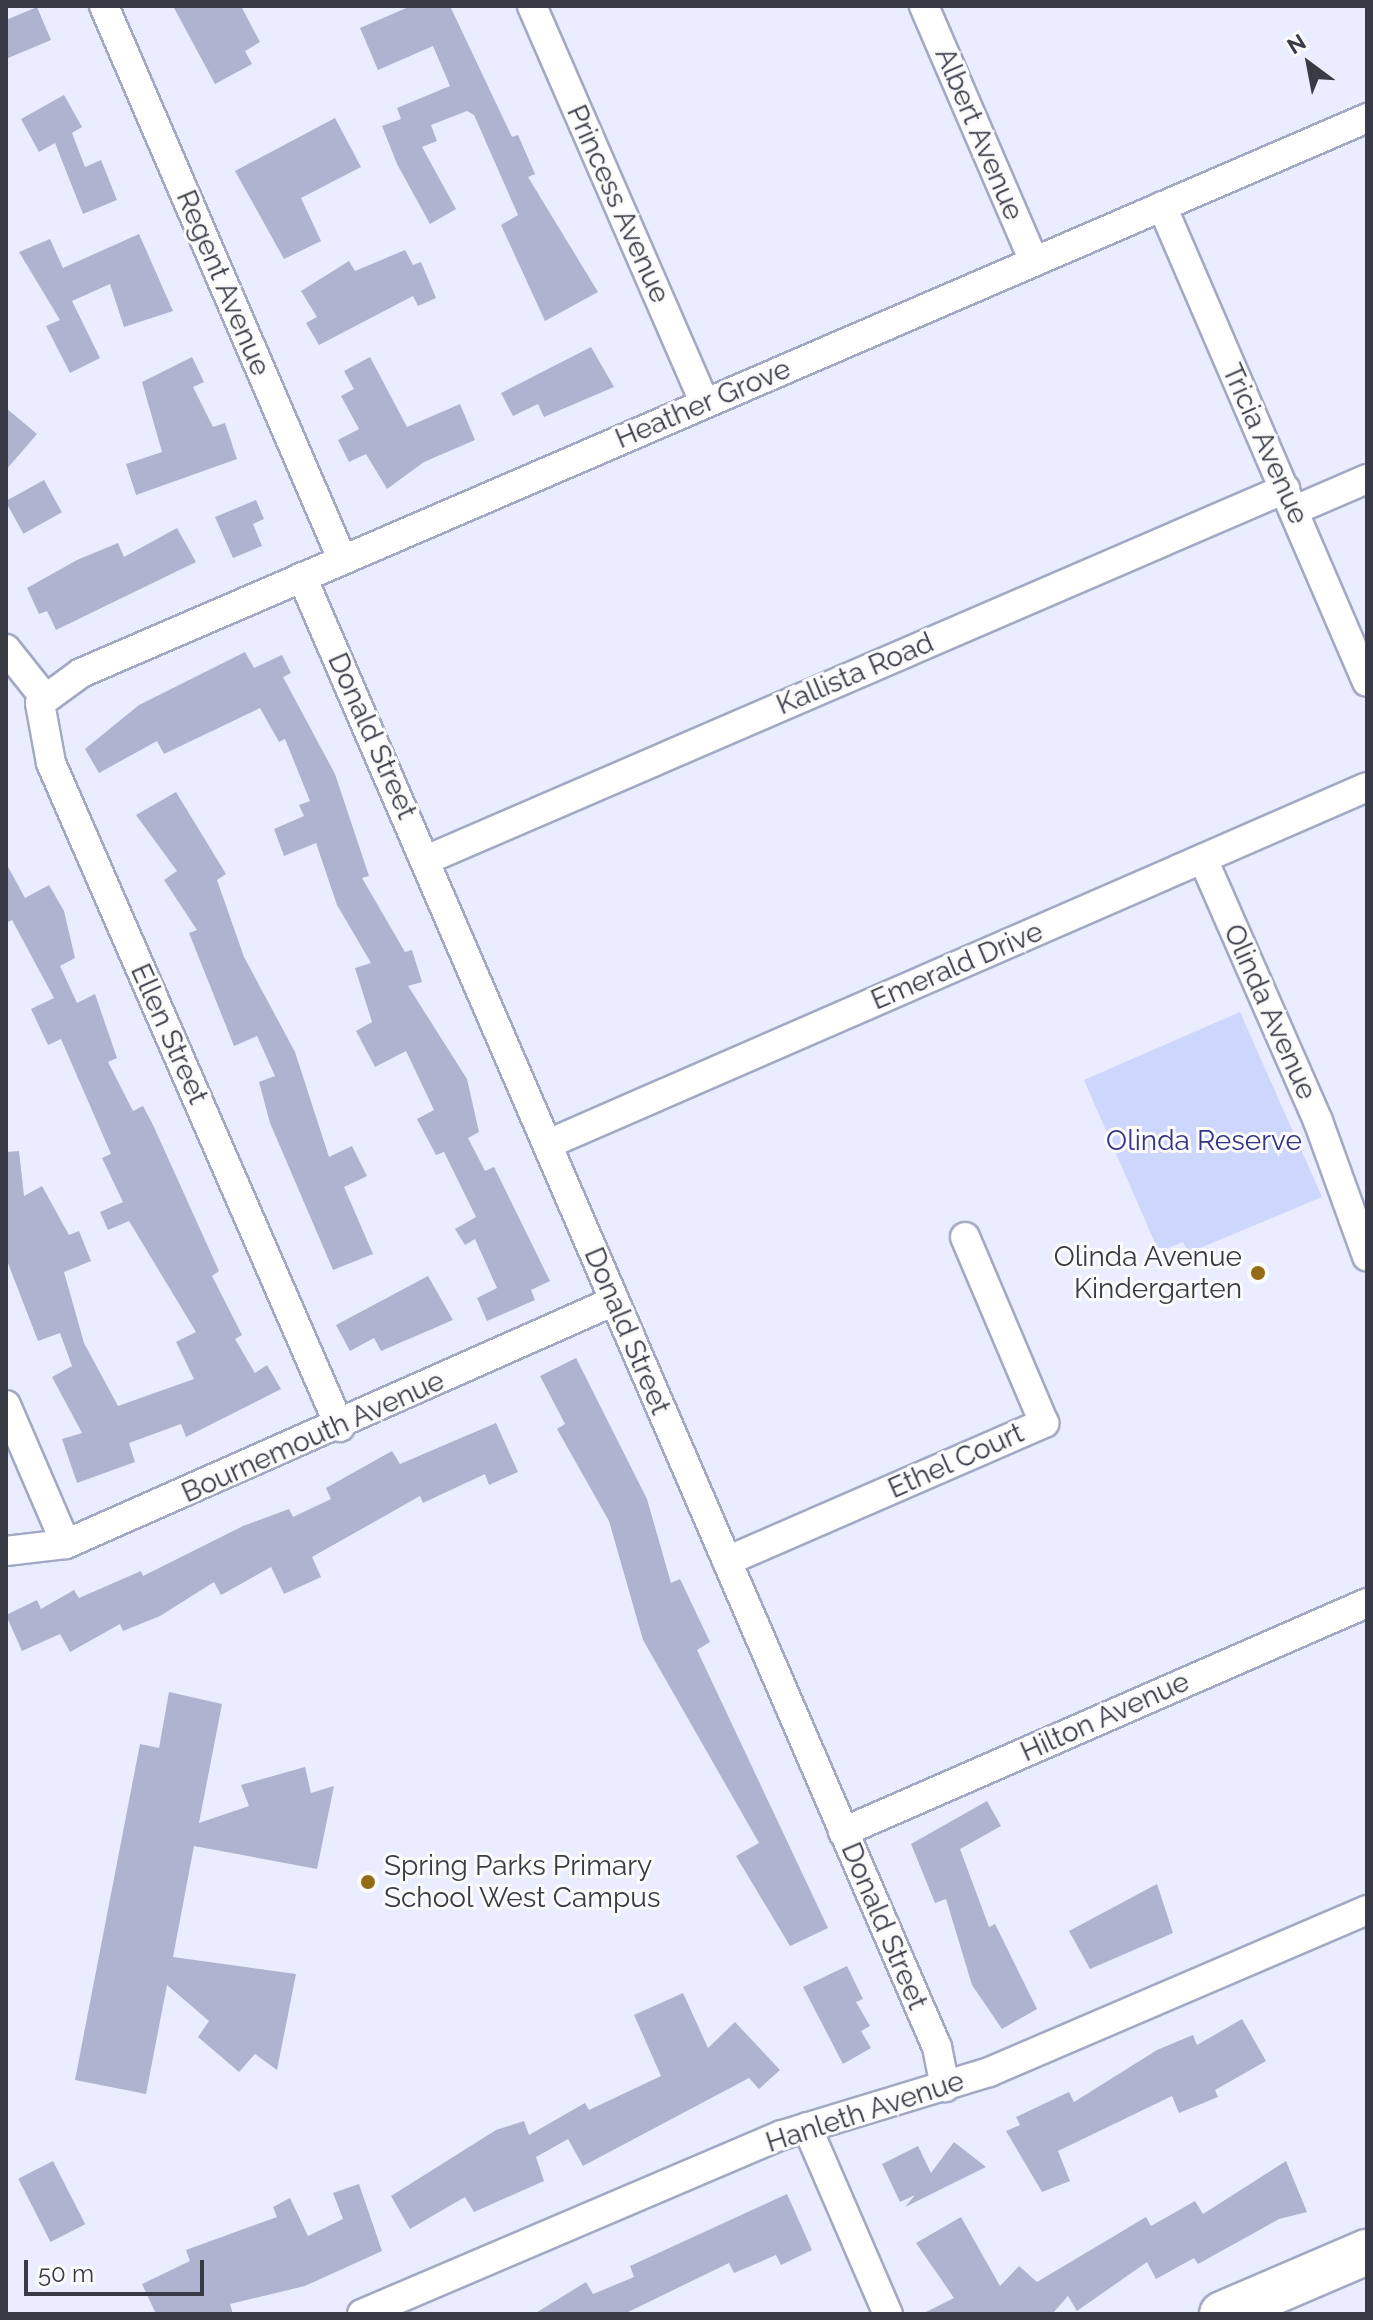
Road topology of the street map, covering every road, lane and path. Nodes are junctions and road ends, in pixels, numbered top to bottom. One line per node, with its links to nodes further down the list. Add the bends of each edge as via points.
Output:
1 (104, 6): 10 (street, Regent Avenue)
2 (532, 6): 7 (street, Princess Avenue)
3 (924, 6): 6 (street, Albert Avenue)
4 (1367, 118): 5 (street, Heather Grove)
5 (1162, 206): 6 (street, Heather Grove); 9 (street, Tricia Avenue)
6 (1034, 261): 7 (street, Heather Grove)
7 (705, 403): 10 (street, Heather Grove)
8 (1367, 479): 9 (street, Kallista Road)
9 (1290, 500): 13 (street, Tricia Avenue); 17 (street, Kallista Road)
10 (342, 559): 11 (street, Heather Grove)
11 (302, 577): 14 (street, Heather Grove, via 81,673); 17 (street, Donald Street)
12 (6, 649): 14 (street, via 22,679)
13 (1367, 682)
14 (45, 698): 23 (street, Ellen Street, via 39,722 51,763)
15 (1367, 787): 16 (street, Emerald Drive)
16 (1203, 859): 18 (street, Emerald Drive); 20 (street, Olinda Avenue, via 1318,1121)
17 (426, 860): 18 (street, Donald Street)
18 (548, 1144): 21 (street, Donald Street)
19 (965, 1237): 26 (street, Ethel Court, via 1044,1423)
20 (1367, 1256)
21 (614, 1301): 23 (street, Bournemouth Avenue); 26 (street, Donald Street)
22 (6, 1405): 24 (street)
23 (340, 1427): 24 (street, Bournemouth Avenue)
24 (66, 1544): 25 (street, Bournemouth Avenue)
25 (6, 1551)
26 (727, 1561): 28 (street, Donald Street)
27 (1367, 1603): 28 (street, Hilton Avenue)
28 (843, 1832): 30 (street, Donald Street, via 937,2047)
29 (1367, 1910): 30 (street, Hanleth Avenue)
30 (945, 2087): 31 (street, Hanleth Avenue)
31 (807, 2127): 33 (street, Hanleth Avenue); 34 (street)
32 (1367, 2252): 35 (main road)
33 (362, 2314)
34 (888, 2314)
35 (1222, 2314)

